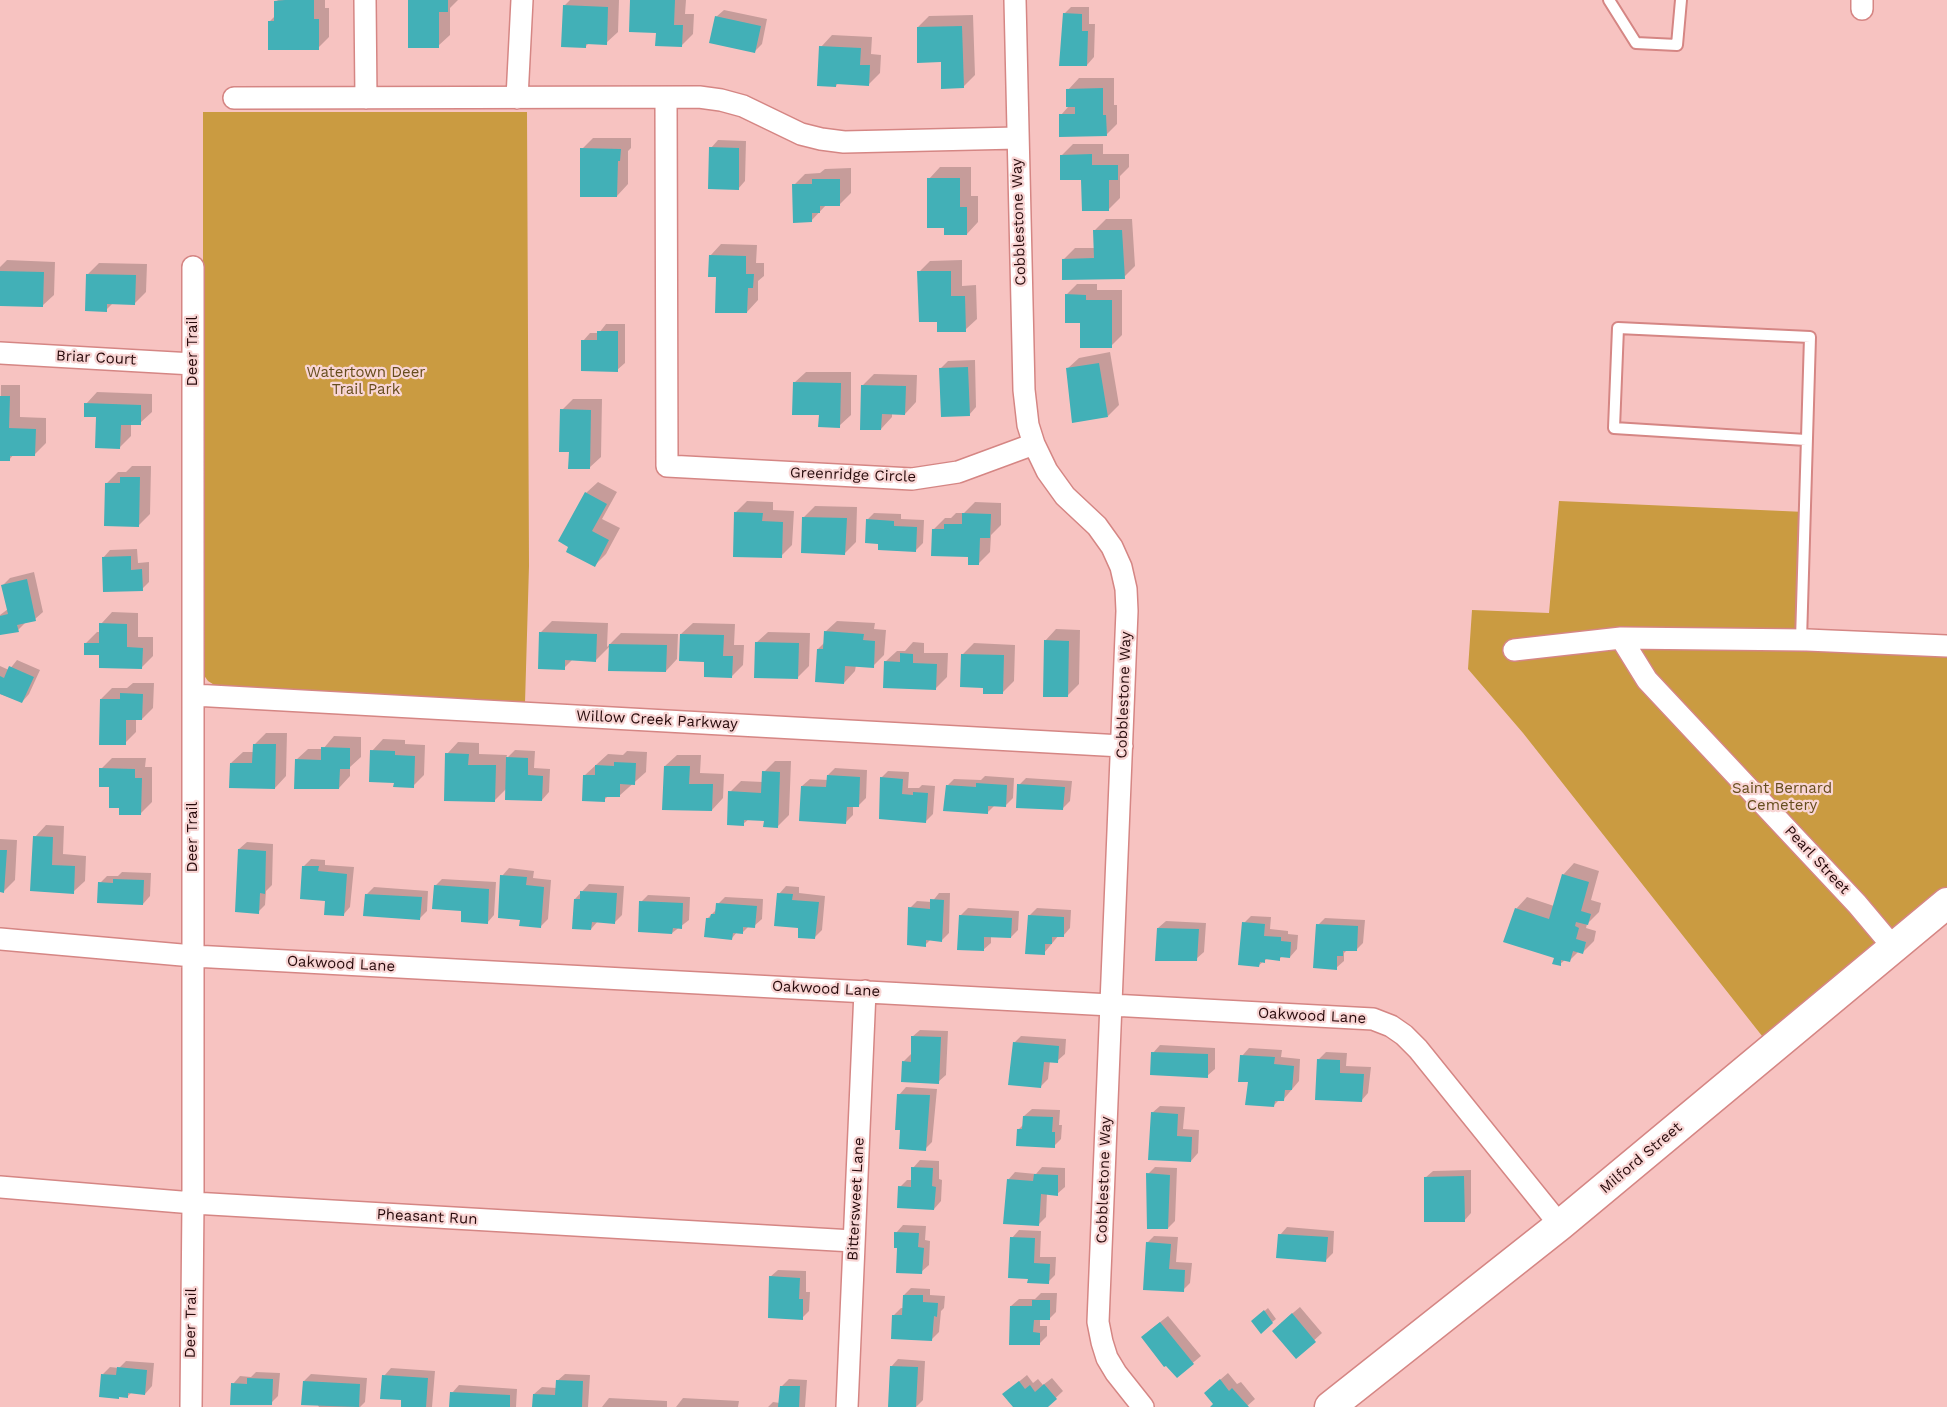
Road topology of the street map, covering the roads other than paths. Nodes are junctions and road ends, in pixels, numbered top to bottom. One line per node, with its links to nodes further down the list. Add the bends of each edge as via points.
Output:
1 (365, 0): 7 (street)
2 (522, 0): 8 (street)
3 (1015, 0): 10 (street, Cobblestone Way)
4 (1609, 0): 5 (lane, via 1636,43 1677,45)
5 (1681, 0)
6 (234, 98): 7 (street)
7 (366, 98): 8 (street)
8 (517, 98): 9 (street)
9 (666, 98): 10 (street, via 721,100 801,134 844,142); 15 (street, Greenridge Circle, via 668,466 912,479 958,472)
10 (1017, 138): 15 (street, Cobblestone Way, via 1024,399)
11 (193, 267): 13 (street, Deer Trail)
12 (0, 353): 13 (street, Briar Court)
13 (193, 364): 20 (street, Deer Trail)
14 (1806, 440): 14 (lane, via 1810,337 1618,328 1614,428); 17 (lane)
15 (1034, 444): 21 (street, Cobblestone Way, via 1047,471 1065,496 1097,526 1121,567 1127,611)
16 (1621, 638): 17 (street); 19 (street); 24 (street, Pearl Street, via 1647,680)
17 (1801, 640): 18 (street)
18 (1947, 646)
19 (1514, 650)
20 (193, 695): 21 (street, Willow Creek Parkway); 25 (street, Deer Trail)
21 (1122, 746): 27 (street, Cobblestone Way)
22 (1947, 903): 24 (main road, Milford Street)
23 (0, 939): 25 (street, Oakwood Lane)
24 (1894, 948): 30 (main road, Milford Street)
25 (193, 956): 26 (street, Oakwood Lane); 29 (street, Deer Trail)
26 (866, 991): 27 (street, Oakwood Lane); 31 (street, Bittersweet Lane)
27 (1111, 1004): 30 (street, Oakwood Lane, via 1373,1019 1391,1026 1418,1049); 34 (street, Cobblestone Way, via 1098,1322 1107,1358)
28 (0, 1187): 29 (street, Pheasant Run)
29 (193, 1203): 31 (street, Pheasant Run); 32 (street, Deer Trail)
30 (1560, 1225): 35 (main road, Milford Street)
31 (854, 1241): 33 (street, Bittersweet Lane)
32 (190, 1407)
33 (847, 1407)
34 (1143, 1407)
35 (1330, 1407)

